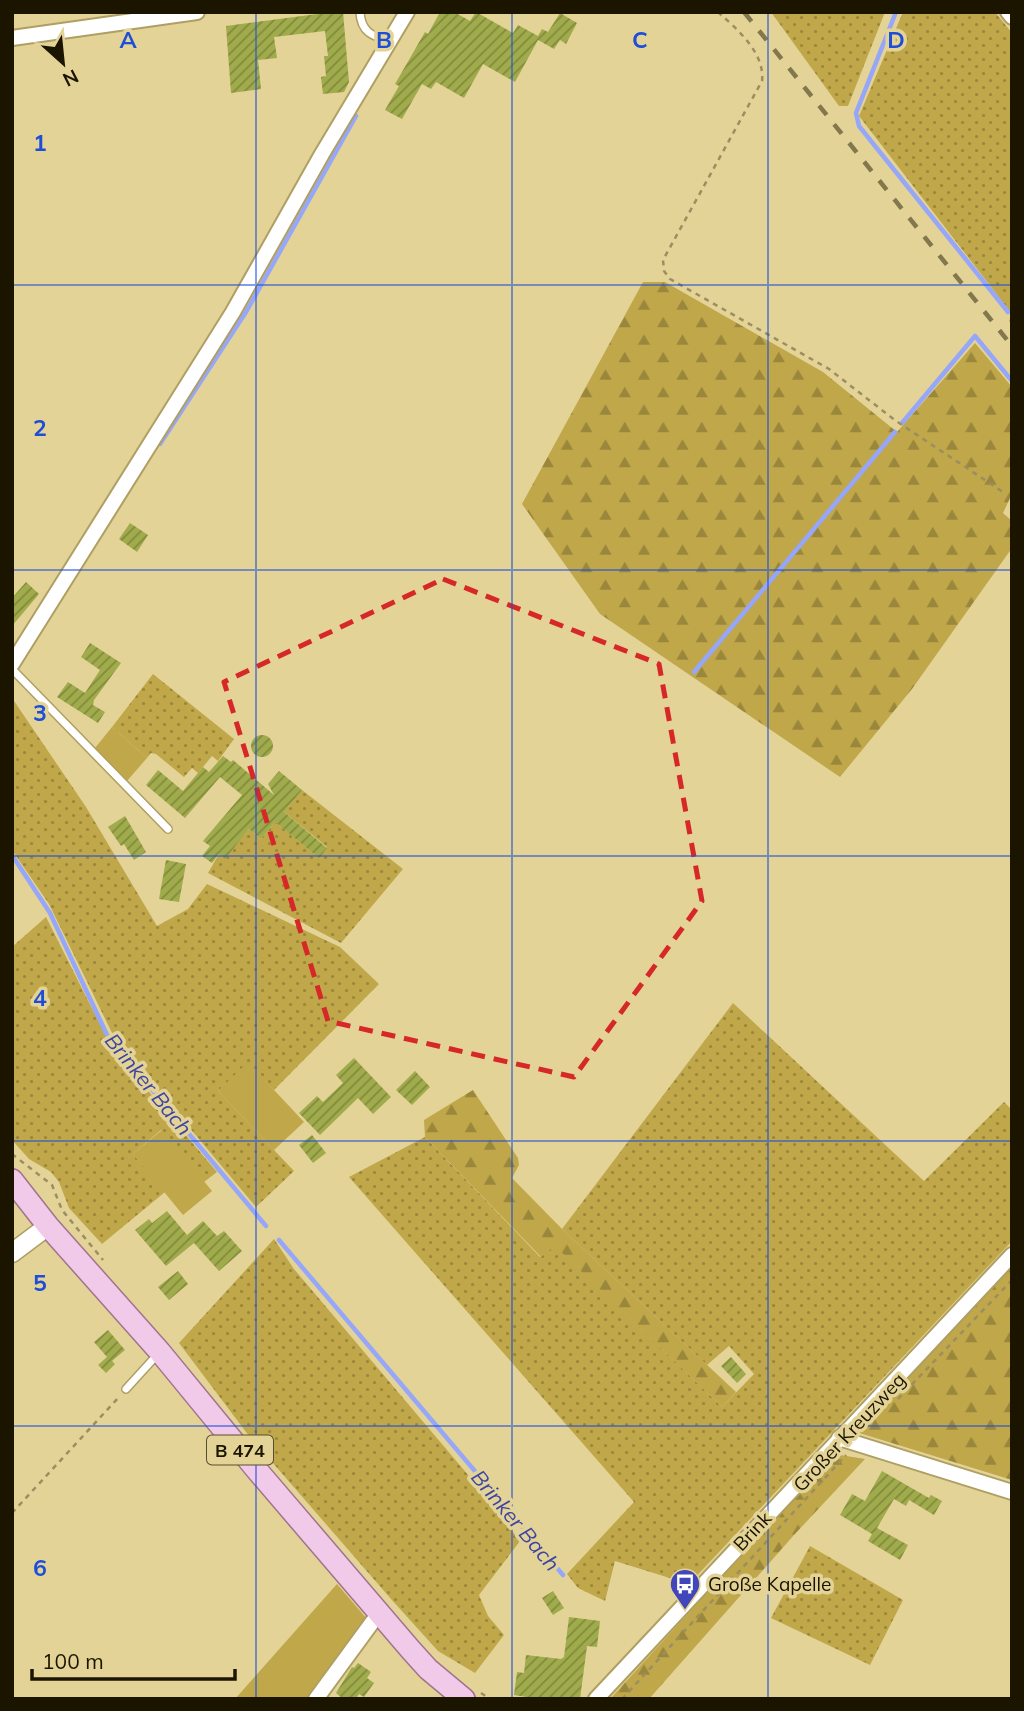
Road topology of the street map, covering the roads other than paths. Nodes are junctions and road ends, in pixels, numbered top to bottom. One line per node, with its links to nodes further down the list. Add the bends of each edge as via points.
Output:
1 (197, 12): 6 (street)
2 (360, 12): 7 (lane, via 367,33)
3 (407, 12): 7 (street)
4 (1008, 12): 5 (street)
5 (1012, 17)
6 (12, 38)
7 (389, 41): 8 (street, via 233,312)
8 (12, 667): 9 (lane)
9 (168, 829)
10 (12, 1180): 11 (main road, B 474)
11 (48, 1226): 12 (street); 14 (main road, B 474)
12 (12, 1253)
13 (1012, 1255): 16 (street, Brink)
14 (160, 1352): 15 (lane); 18 (main road, B 474)
15 (126, 1389)
16 (839, 1438): 17 (street); 21 (street, Brink)
17 (1012, 1492)
18 (379, 1613): 19 (street); 20 (main road, B 474, via 428,1669)
19 (317, 1699)
20 (464, 1699)
21 (596, 1699)

